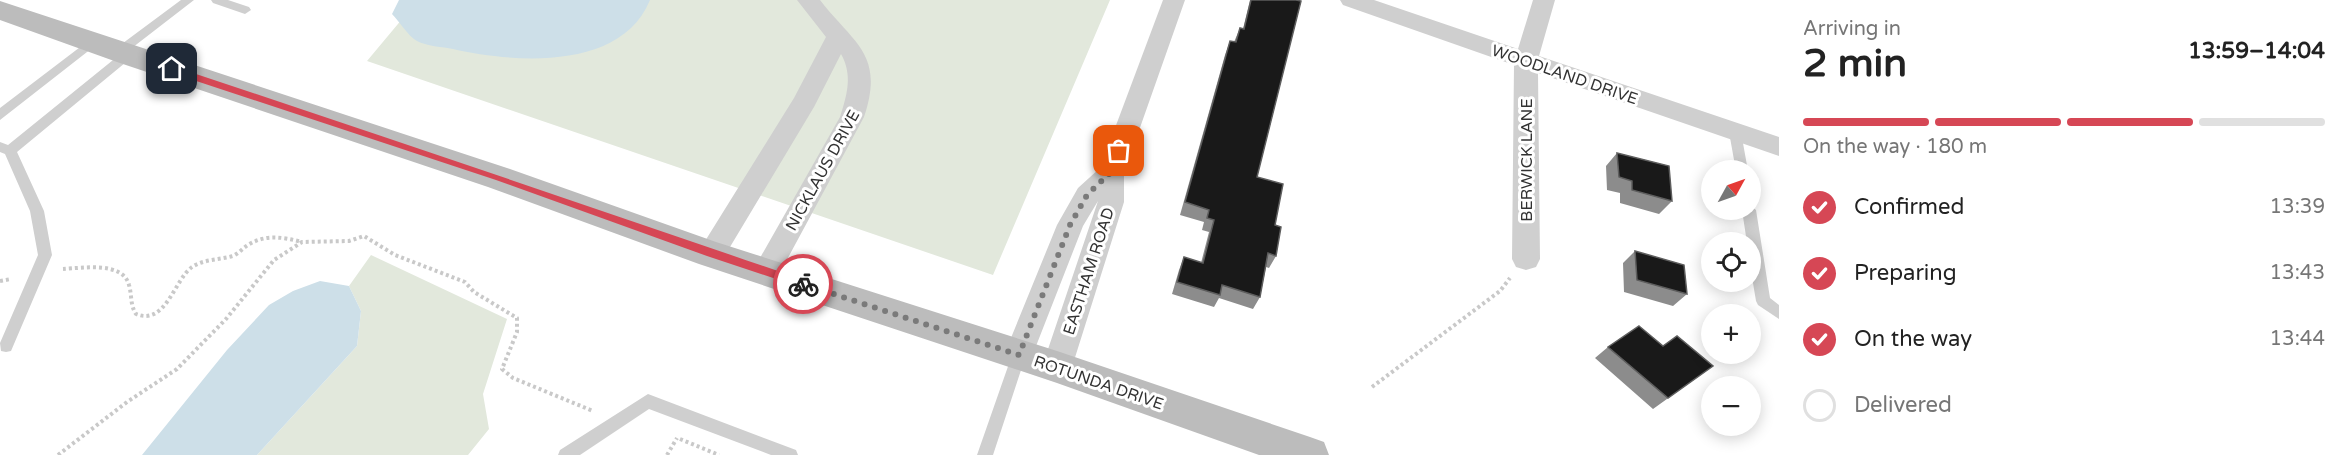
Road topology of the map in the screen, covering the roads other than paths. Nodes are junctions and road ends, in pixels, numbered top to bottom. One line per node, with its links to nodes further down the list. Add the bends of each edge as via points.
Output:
1 (188, 0): 11 (lane)
2 (217, 0): 8 (lane)
3 (808, 0): 9 (street, NICKLAUS DRIVE)
4 (1174, 0): 18 (street, EASTHAM ROAD)
5 (1351, 0): 12 (street, WOODLAND DRIVE)
6 (1544, 0): 12 (street, BERWICK LANE)
7 (0, 10): 10 (main road, ROTUNDA DRIVE)
8 (245, 10)
9 (839, 34): 20 (street, via 805,101); 22 (street, NICKLAUS DRIVE, via 861,69 861,96)
10 (92, 42): 11 (main road, ROTUNDA DRIVE); 13 (lane)
11 (123, 53): 16 (lane); 20 (main road, ROTUNDA DRIVE, via 499,178)
12 (1526, 61): 14 (street, WOODLAND DRIVE); 21 (street, BERWICK LANE)
13 (0, 115)
14 (1735, 132): 15 (street, WOODLAND DRIVE); 17 (lane)
15 (1779, 147)
16 (5, 149): 24 (lane, via 37,212 45,255)
17 (1740, 160)
18 (1111, 172): 25 (street, EASTHAM ROAD, via 1087,195 1070,225); 26 (street, EASTHAM ROAD, via 1111,202)
19 (1751, 220): 23 (lane, via 1763,301)
20 (711, 254): 22 (main road, ROTUNDA DRIVE)
21 (1526, 259)
22 (766, 272): 25 (main road, ROTUNDA DRIVE)
23 (1779, 313)
24 (6, 346)
25 (1019, 355): 26 (main road, ROTUNDA DRIVE); 29 (lane)
26 (1057, 367): 30 (main road, ROTUNDA DRIVE)
27 (566, 455): 28 (lane, via 648,401)
28 (790, 455)
29 (985, 455)
30 (1310, 455)

